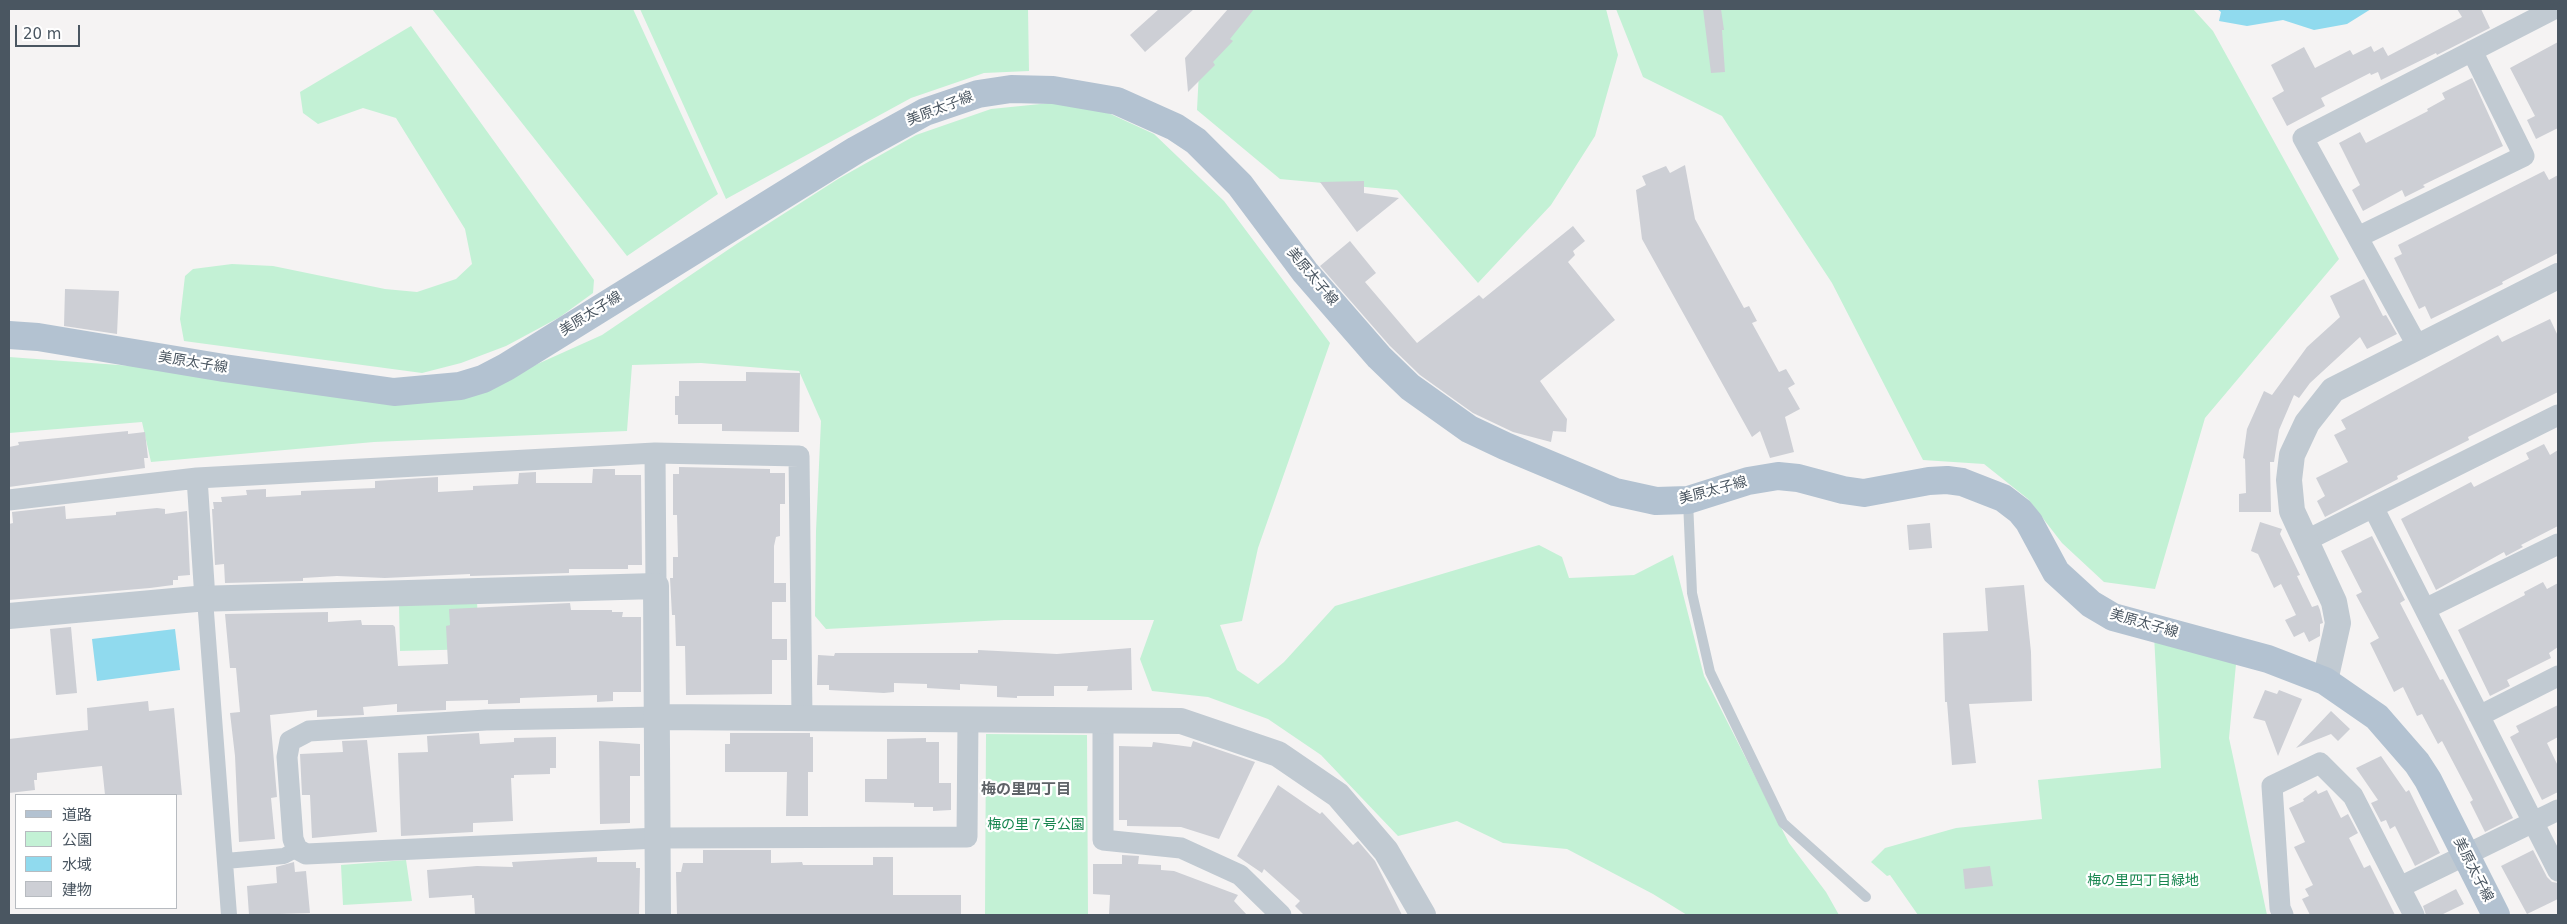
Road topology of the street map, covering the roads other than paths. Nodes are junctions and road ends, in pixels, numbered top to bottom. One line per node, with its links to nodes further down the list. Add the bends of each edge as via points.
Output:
1 (2554, 9): 2 (street)
2 (2472, 51): 3 (street, via 2524,156); 3 (street, via 2303,138)
3 (2358, 238): 6 (street)
4 (2558, 276): 6 (street)
5 (9, 335): 11 (main road, 美原太子線, via 394,392 460,386 506,367 856,150 925,112 978,94 1030,88 1053,90 1117,100 1175,127 1196,141 1240,185 1305,272 1379,357 1410,387 1469,429 1615,492 1656,502)
6 (2418, 347): 13 (street, via 2333,390 2307,423 2292,455 2289,480 2292,511)
7 (2558, 415): 12 (street)
8 (655, 453): 9 (street); 15 (street); 23 (street, via 799,456)
9 (197, 478): 10 (street); 16 (street)
10 (9, 500)
11 (1688, 500): 20 (main road, 美原太子線, via 1748,481 1778,476 1864,493 1929,482 1962,482 2003,498 2020,511 2056,572 2091,604 2113,617 2268,659); 34 (lane, via 1692,593 1710,672 1783,823)
12 (2373, 507): 13 (street); 17 (street)
13 (2305, 541): 20 (street, via 2336,609 2338,623)
14 (2558, 544): 17 (street)
15 (656, 586): 16 (street); 22 (street)
16 (205, 599): 18 (street); 31 (street)
17 (2425, 610): 21 (street)
18 (9, 616)
19 (2558, 676): 21 (street)
20 (2325, 681): 30 (main road, 美原太子線, via 2377,717 2401,743 2428,780)
21 (2479, 716): 27 (street)
22 (658, 717): 23 (street); 28 (street); 29 (street, via 486,720 309,731 290,741 287,756 293,840)
23 (802, 718): 24 (street)
24 (968, 719): 25 (street); 28 (street, via 967,836)
25 (1103, 720): 37 (street, via 1103,840 1181,848 1240,874); 38 (street, via 1181,721 1278,754 1338,795 1386,851)
26 (2558, 810): 27 (street)
27 (2534, 823): 30 (street); 32 (street)
28 (658, 838): 29 (street, via 306,854); 36 (street)
29 (297, 849): 31 (street, via 284,856)
30 (2466, 855): 33 (street); 41 (main road, 美原太子線)
31 (225, 861): 35 (street)
32 (2558, 871)
33 (2400, 887): 39 (street, via 2353,796 2320,763 2272,786); 40 (street)
34 (1866, 897)
35 (229, 915)
36 (658, 915)
37 (1281, 915)
38 (1423, 915)
39 (2283, 915)
40 (2414, 915)
41 (2496, 915)

